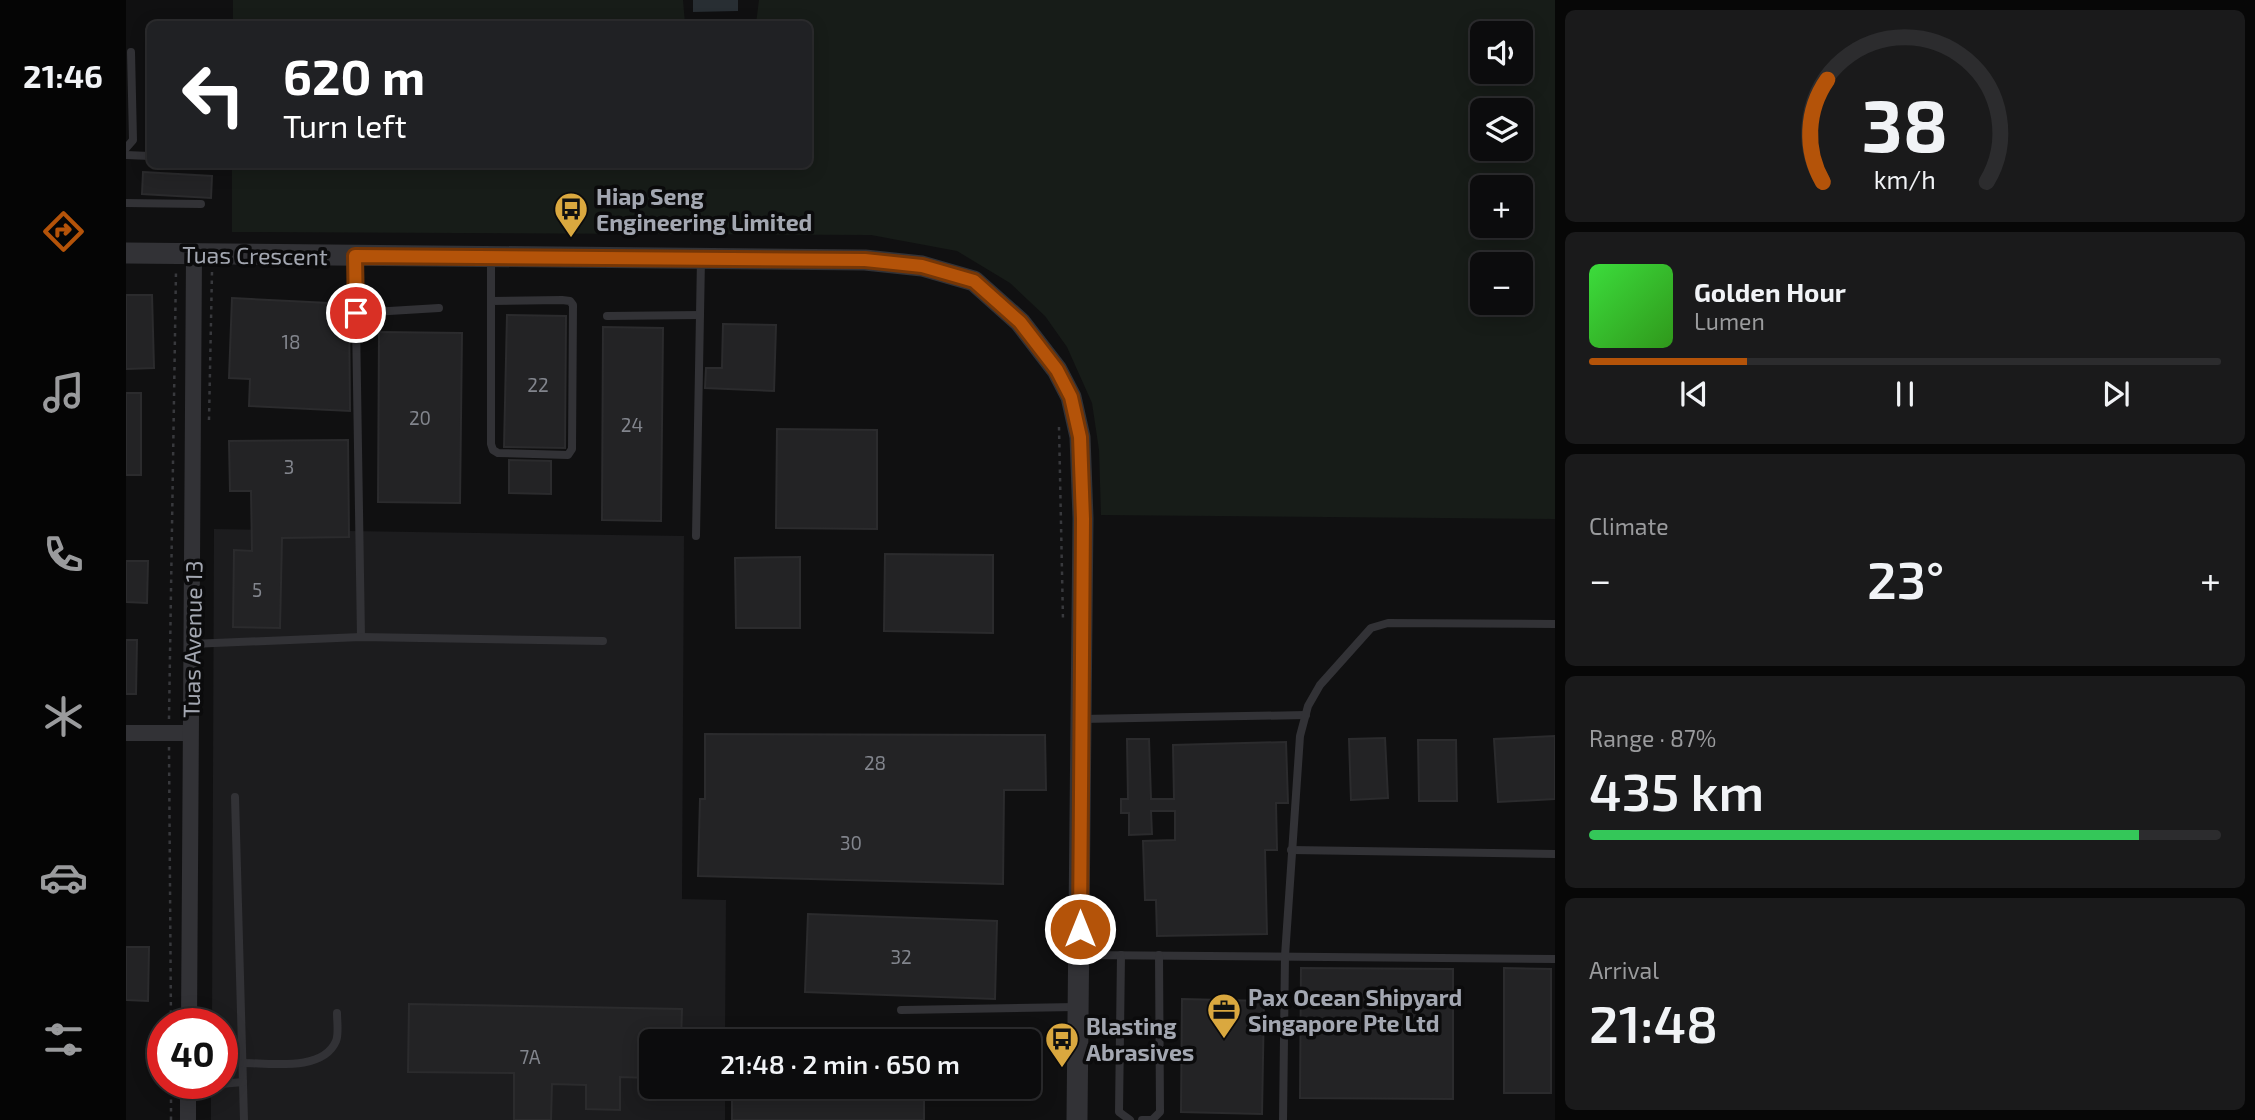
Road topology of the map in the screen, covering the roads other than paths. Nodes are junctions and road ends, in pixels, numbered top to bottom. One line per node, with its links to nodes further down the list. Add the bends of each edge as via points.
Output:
1 (131, 52): 2 (lane, via 132,140)
2 (126, 148)
3 (126, 155): 4 (lane)
4 (147, 156)
5 (126, 203): 6 (lane)
6 (201, 204)
7 (482, 252): 9 (street, Tuas Crescent); 10 (street, Tuas Crescent); 12 (lane)
8 (126, 253): 11 (street, Tuas Crescent)
9 (355, 256): 11 (street, Tuas Crescent); 14 (lane)
10 (701, 258): 15 (lane); 23 (street, Tuas Crescent, via 865,260 922,266 974,281 1020,322 1057,370 1071,397 1080,437)
11 (185, 262): 21 (street, Tuas Avenue 13)
12 (491, 301): 12 (lane, via 493,450 568,455 572,449 573,305 562,300)
13 (439, 308): 14 (lane)
14 (356, 313): 19 (lane)
15 (700, 315): 16 (lane); 17 (lane)
16 (607, 316)
17 (696, 536)
18 (1555, 624): 22 (lane, via 1388,623 1371,628 1320,685)
19 (361, 637): 20 (lane); 21 (lane)
20 (603, 641)
21 (191, 643): 25 (street, Tuas Avenue 13)
22 (1306, 715): 23 (lane); 27 (lane, via 1300,736)
23 (1082, 719): 29 (street, Tuas Crescent)
24 (126, 733): 25 (street)
25 (190, 733): 35 (street, Tuas Avenue 13)
26 (235, 797): 38 (lane)
27 (1291, 850): 28 (lane); 32 (lane)
28 (1555, 854)
29 (1080, 955): 30 (lane); 34 (street, Tuas Crescent)
30 (1121, 955): 31 (lane); 45 (lane, via 1119,1112)
31 (1158, 956): 32 (lane); 46 (lane, via 1160,1112 1152,1120)
32 (1285, 956): 33 (lane); 47 (lane)
33 (1555, 959)
34 (1079, 1007): 36 (lane); 44 (street, Tuas Crescent)
35 (189, 1008)
36 (901, 1010)
37 (337, 1013): 38 (lane, via 337,1039 329,1053 313,1062)
38 (243, 1063): 40 (lane)
39 (238, 1082): 40 (lane)
40 (243, 1082): 43 (lane)
41 (188, 1099): 42 (street)
42 (188, 1120)
43 (244, 1120)
44 (1077, 1120)
45 (1130, 1120)
46 (1142, 1120)
47 (1283, 1120)

